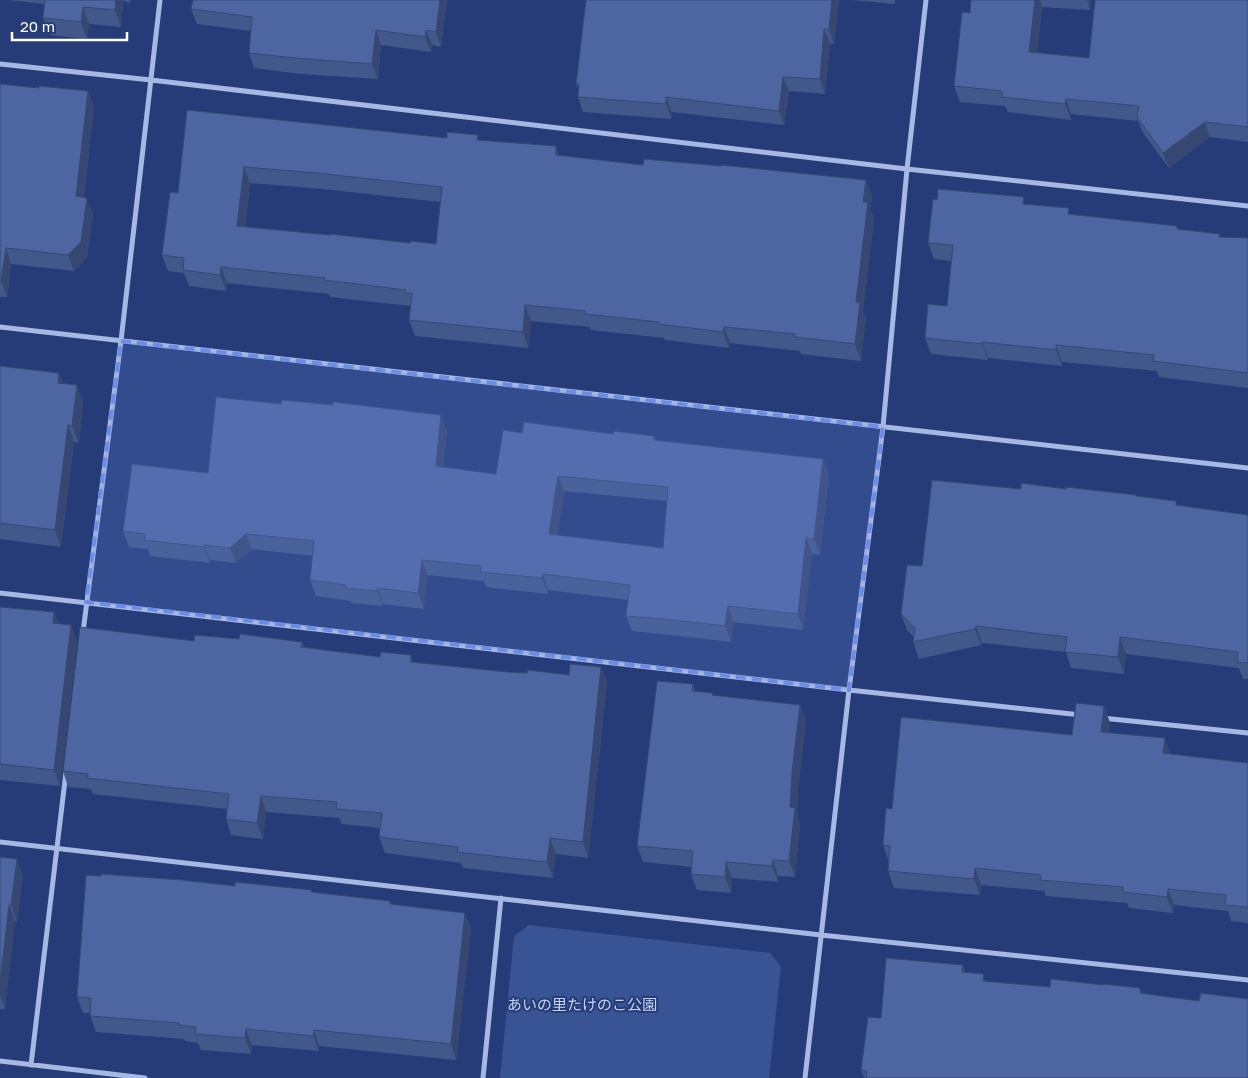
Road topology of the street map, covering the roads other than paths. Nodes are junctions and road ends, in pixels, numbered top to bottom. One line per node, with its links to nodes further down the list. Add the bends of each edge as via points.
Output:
1 (160, 0): 4 (street)
2 (926, 0): 5 (street)
3 (0, 64): 4 (street)
4 (151, 80): 5 (street); 8 (street)
5 (907, 169): 6 (street); 9 (street)
6 (1248, 206)
7 (0, 327): 8 (street)
8 (121, 341): 9 (street); 12 (street)
9 (883, 427): 10 (street); 14 (street)
10 (1248, 468)
11 (0, 593): 12 (street)
12 (86, 602): 13 (street); 14 (street)
13 (81, 642)
14 (849, 690): 15 (street); 22 (street)
15 (1083, 716)
16 (1092, 716): 17 (street)
17 (1248, 734)
18 (66, 770): 20 (street)
19 (0, 842): 20 (street)
20 (57, 849): 21 (street); 25 (street)
21 (501, 898): 22 (street); 27 (street)
22 (822, 935): 23 (street); 28 (street)
23 (1248, 980)
24 (0, 1061): 25 (street)
25 (31, 1065): 26 (street)
26 (145, 1078)
27 (483, 1078)
28 (805, 1078)

